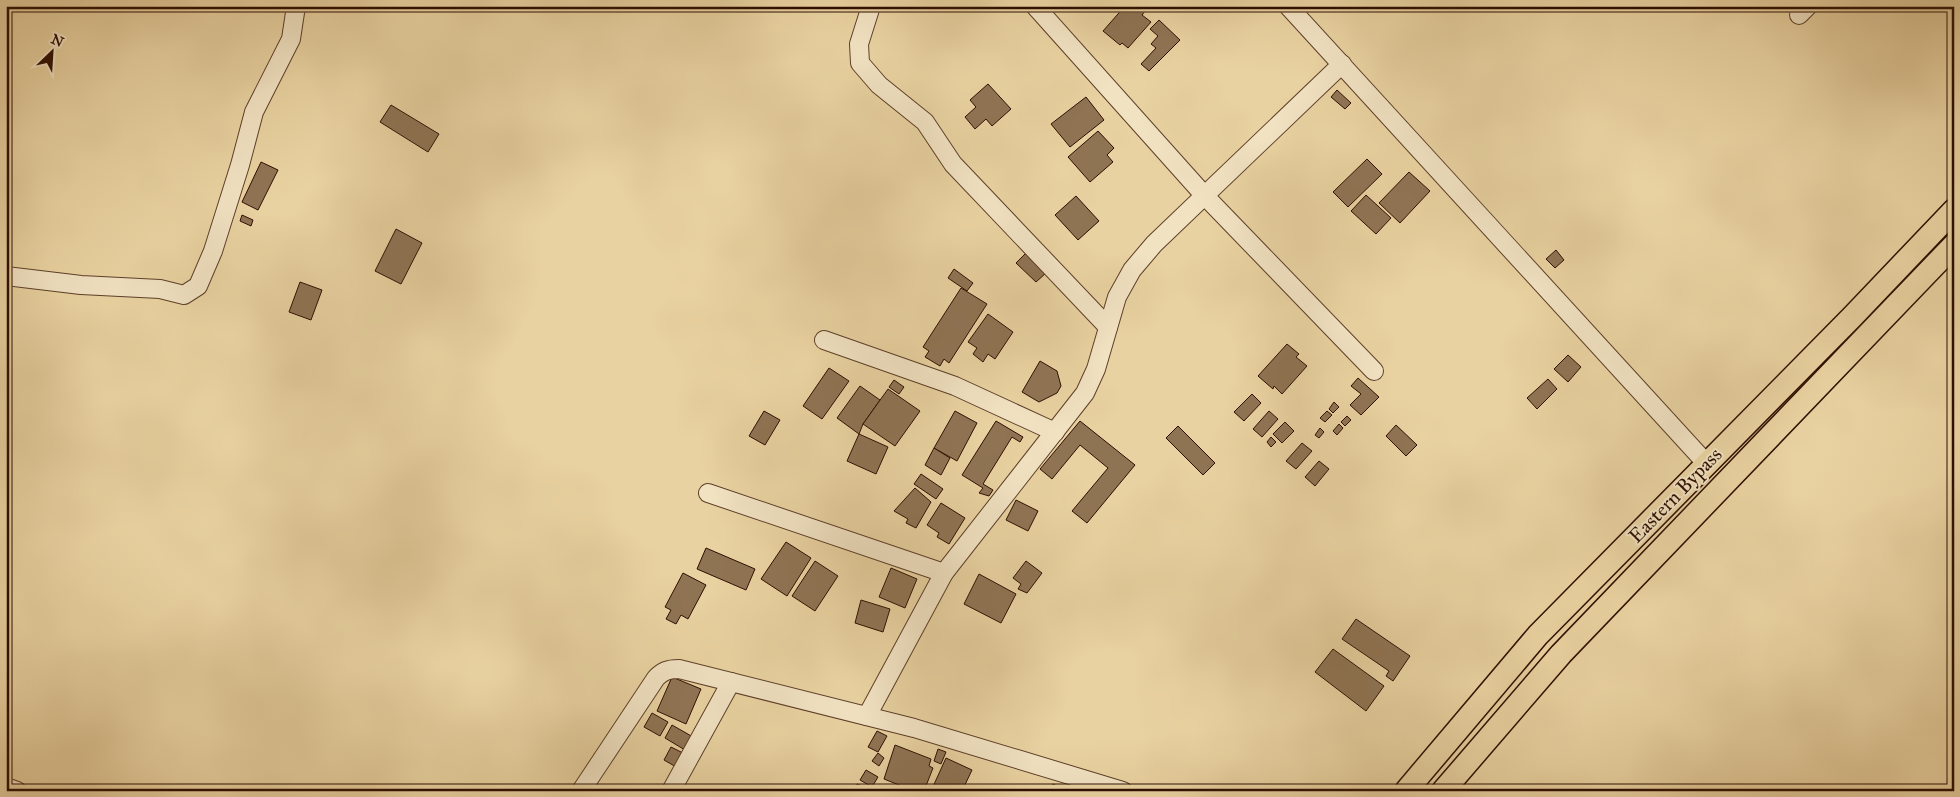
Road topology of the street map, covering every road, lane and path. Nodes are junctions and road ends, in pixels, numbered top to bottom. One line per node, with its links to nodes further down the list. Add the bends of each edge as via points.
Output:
1 (296, 6): 9 (street, via 291,39 254,112 213,251 198,286 184,295 160,289 82,285)
2 (871, 6): 10 (street, via 859,44 860,63 878,85 925,122 953,164)
3 (1035, 6): 6 (street)
4 (1288, 6): 5 (street)
5 (1342, 64): 6 (street); 14 (street)
6 (1204, 195): 10 (street, via 1132,270 1117,297); 12 (street)
7 (1954, 210): 14 (main road, Eastern Bypass)
8 (1954, 245): 25 (main road, Eastern Bypass, via 1561,654)
9 (6, 276)
10 (1108, 327): 13 (street, via 1085,393)
11 (824, 340): 13 (street, via 955,386)
12 (1374, 371)
13 (1055, 432): 16 (street)
14 (1706, 463): 24 (main road, Eastern Bypass, via 1538,635)
15 (708, 492): 16 (street)
16 (944, 573): 18 (street)
17 (731, 682): 18 (street); 21 (street, via 679,669 662,672); 22 (street)
18 (867, 716): 23 (street)
19 (6, 787): 20 (street)
20 (17, 791)
21 (581, 791)
22 (671, 791)
23 (1123, 791)
24 (1406, 791)
25 (1443, 791)

